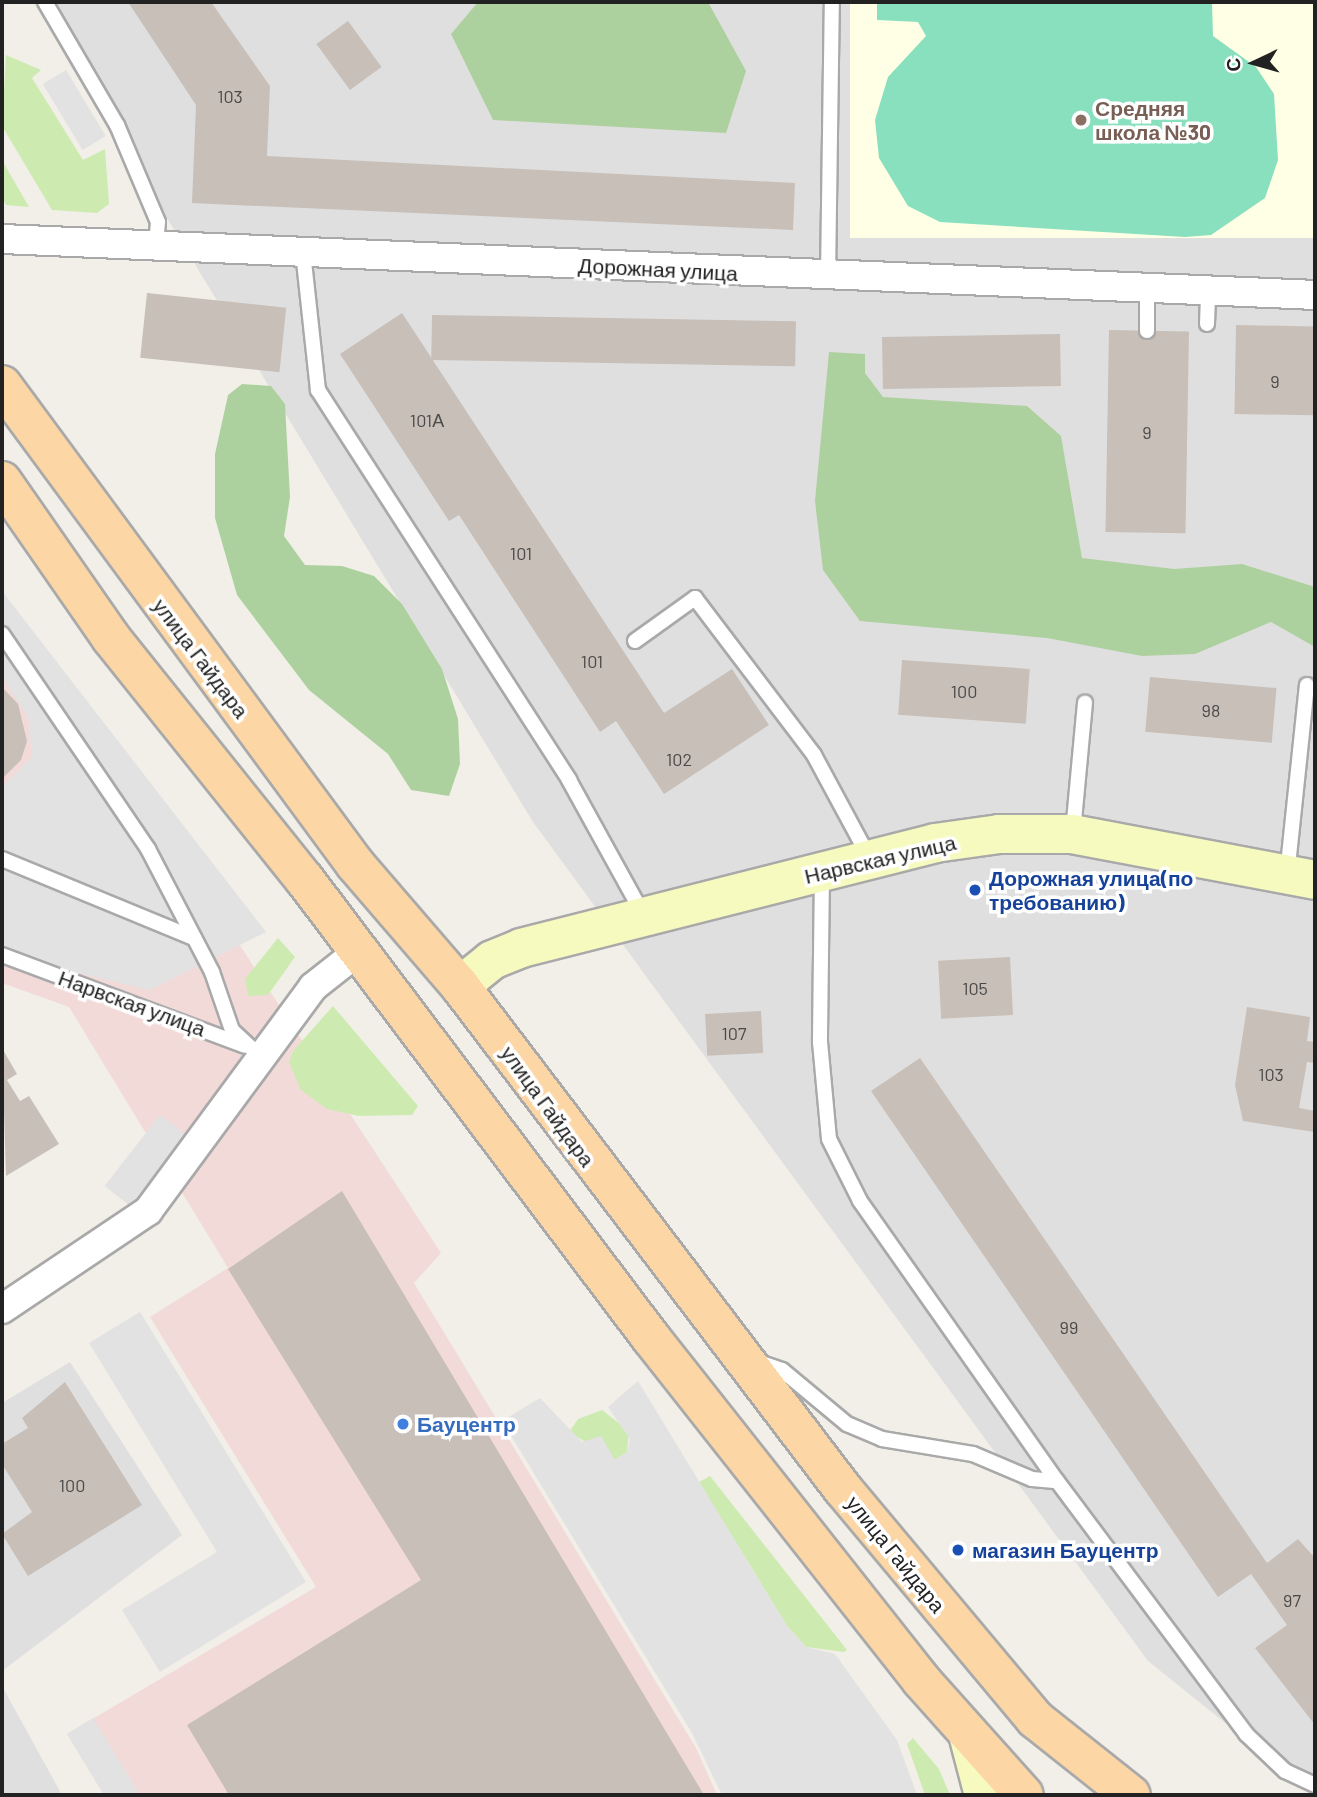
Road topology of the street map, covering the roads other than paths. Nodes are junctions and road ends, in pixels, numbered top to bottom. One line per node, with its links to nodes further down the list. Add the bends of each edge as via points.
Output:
1 (45, 2): 4 (lane, via 117,125 158,222)
2 (832, 2): 6 (lane)
3 (2, 238): 4 (street, Дорожная улица)
4 (156, 245): 5 (street, Дорожная улица)
5 (303, 252): 6 (street, Дорожная улица); 23 (lane, via 318,390 569,780)
6 (828, 277): 7 (street, Дорожная улица)
7 (1147, 289): 8 (street, Дорожная улица); 11 (lane)
8 (1208, 290): 9 (street, Дорожная улица); 10 (lane)
9 (1315, 295)
10 (1207, 324)
11 (1146, 331)
12 (2, 385): 27 (main road, улица Гайдара, via 355,864)
13 (2, 481): 25 (main road, via 111,638 306,880)
14 (2, 634): 24 (lane, via 148,849)
15 (635, 641): 20 (lane, via 695,598 814,755)
16 (1307, 685): 22 (lane)
17 (1085, 703): 18 (lane)
18 (1072, 834): 20 (street, Нарвская улица, via 999,834); 22 (street, Нарвская улица)
19 (2, 859): 24 (lane)
20 (872, 861): 21 (street, Нарвская улица)
21 (822, 871): 23 (street, Нарвская улица); 31 (lane, via 820,1042 829,1139 860,1201)
22 (1301, 877)
23 (644, 917): 27 (street, Нарвская улица, via 522,948 492,960)
24 (194, 938): 28 (lane, via 232,1030)
25 (356, 953): 28 (street, via 313,987); 32 (main road, via 660,1349)
26 (2, 955): 28 (lane, Нарвская улица)
27 (460, 986): 30 (main road, улица Гайдара)
28 (257, 1048): 29 (street, via 148,1211)
29 (2, 1309)
30 (736, 1353): 31 (lane, via 782,1370 847,1424 882,1438 973,1454 1032,1479); 36 (main road, улица Гайдара, via 978,1656 1035,1719)
31 (1056, 1481): 33 (lane, via 1246,1734 1285,1771)
32 (968, 1734): 34 (street); 35 (main road)
33 (1315, 1785)
34 (984, 1795)
35 (1024, 1795)
36 (1131, 1795)

